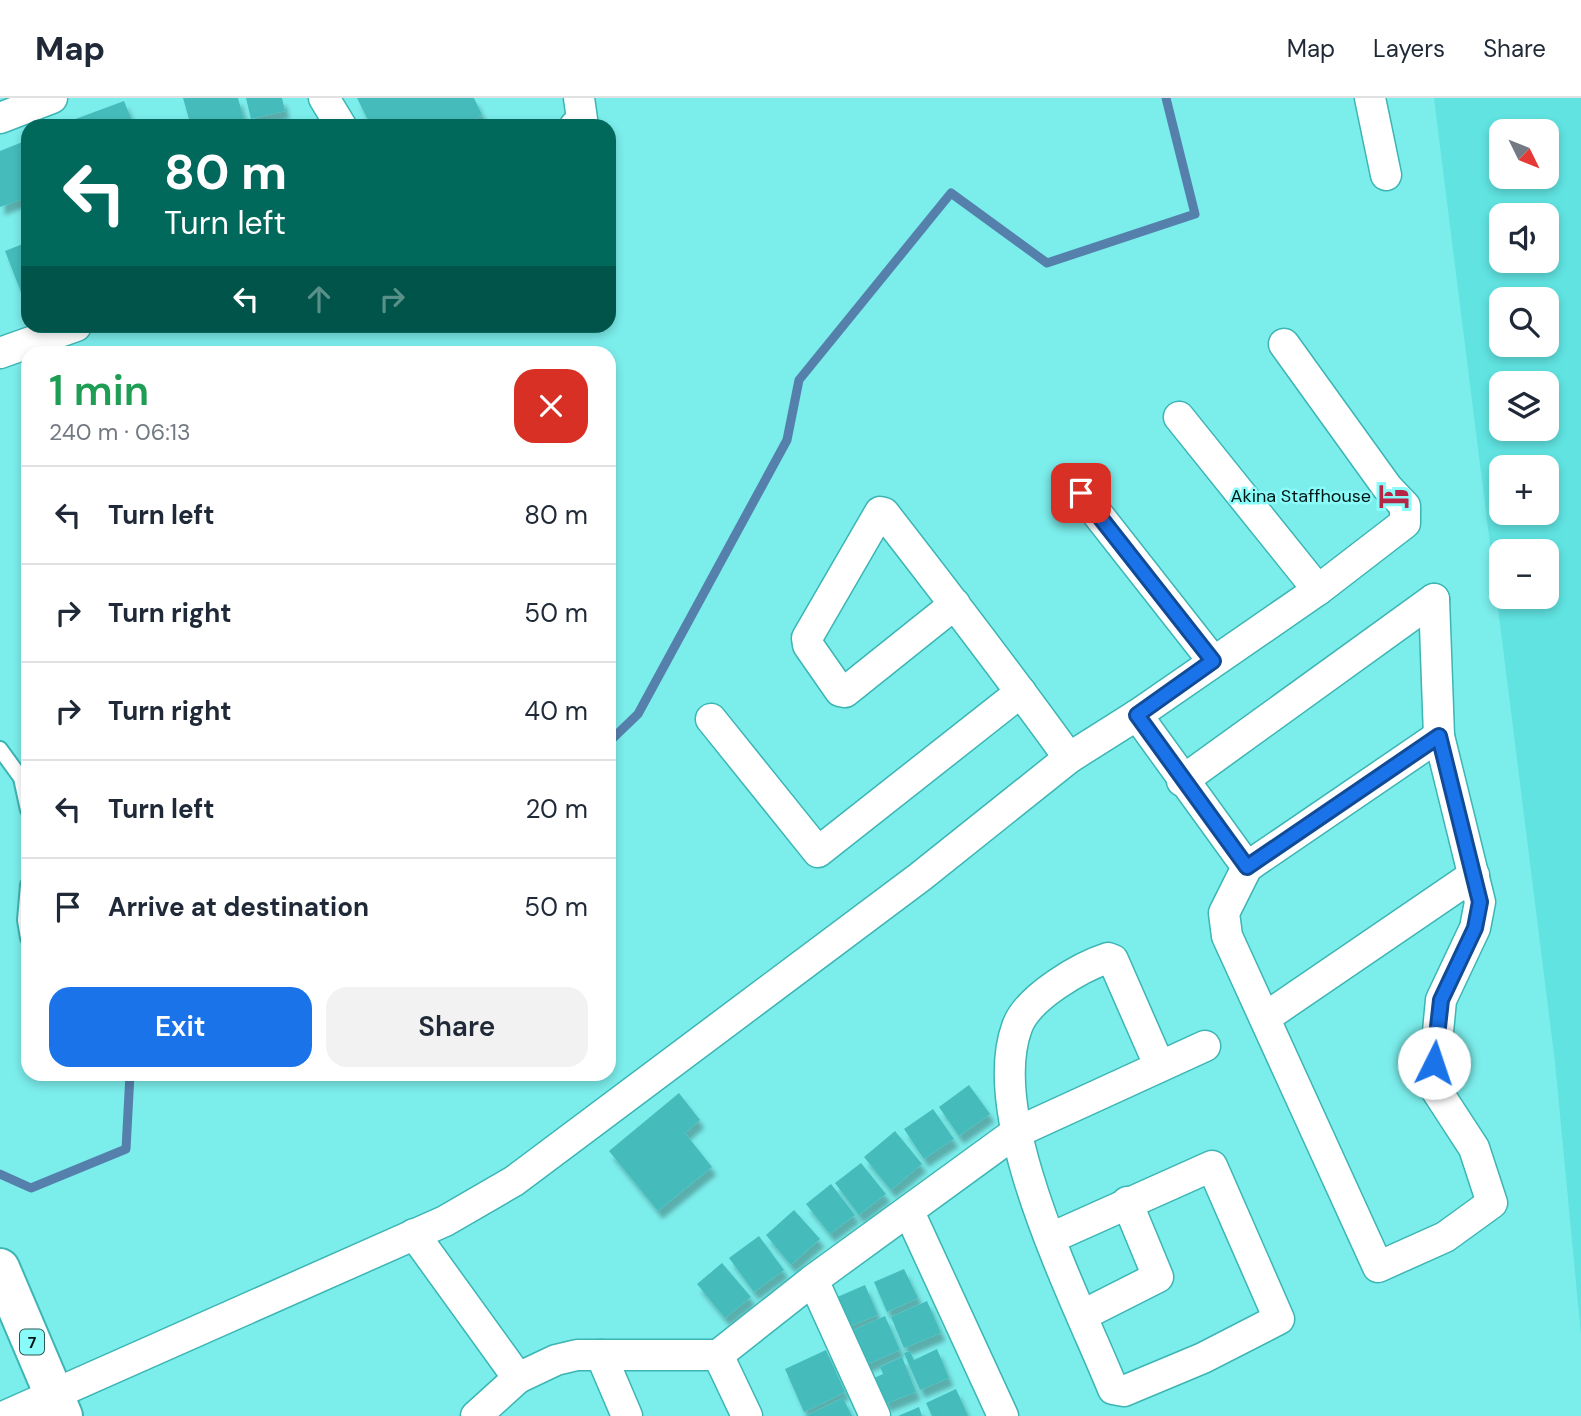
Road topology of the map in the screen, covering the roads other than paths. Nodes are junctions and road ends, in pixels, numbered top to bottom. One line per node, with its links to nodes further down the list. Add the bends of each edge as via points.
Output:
1 (324, 98): 6 (street)
2 (579, 98): 7 (street)
3 (1370, 98): 8 (street)
4 (38, 100): 5 (street)
5 (0, 118)
6 (337, 119)
7 (582, 119)
8 (1386, 175)
9 (56, 333): 11 (street)
10 (1284, 344): 14 (street, via 1407,513 1405,523)
11 (0, 353)
12 (1179, 416): 14 (street)
13 (1081, 493): 16 (street)
14 (1318, 590): 16 (street)
15 (955, 604): 15 (street, via 880,512 807,638 808,645 845,692); 17 (street)
16 (1213, 661): 18 (street)
17 (1021, 692): 19 (street, via 818,852); 22 (street)
18 (1137, 715): 22 (street); 24 (street)
19 (710, 719)
20 (1439, 736): 24 (street, via 1434,599); 25 (street); 26 (street)
21 (0, 748): 23 (lane)
22 (1069, 758): 33 (street, via 920,877 559,1150 503,1188)
23 (21, 778)
24 (1182, 781): 25 (street)
25 (1247, 867): 27 (street, via 1224,913 1233,953)
26 (1474, 875): 27 (street); 27 (street, via 1479,914 1441,1000 1433,1085 1474,1148 1492,1203 1465,1226 1378,1267)
27 (1266, 1017)
28 (1205, 1046): 29 (street)
29 (1159, 1065): 30 (street); 30 (street, via 1114,960 1087,964 1040,999 1017,1025 1011,1054)
30 (1015, 1133): 32 (street); 34 (street)
31 (1127, 1202): 34 (street); 37 (street, via 1158,1277); 37 (street, via 1209,1166 1215,1168 1279,1319 1203,1358 1117,1392)
32 (909, 1212): 36 (street); 47 (street)
33 (414, 1234): 40 (street); 41 (street)
34 (1051, 1238): 37 (street)
35 (0, 1268): 41 (main road, 7)
36 (813, 1280): 39 (street); 46 (street)
37 (1083, 1315)
38 (601, 1355): 39 (street); 40 (street, via 566,1356); 44 (street)
39 (718, 1356): 45 (street)
40 (518, 1378): 43 (street)
41 (59, 1406): 42 (street)
42 (5, 1416)
43 (476, 1416)
44 (627, 1416)
45 (747, 1416)
46 (875, 1416)
47 (1003, 1416)

